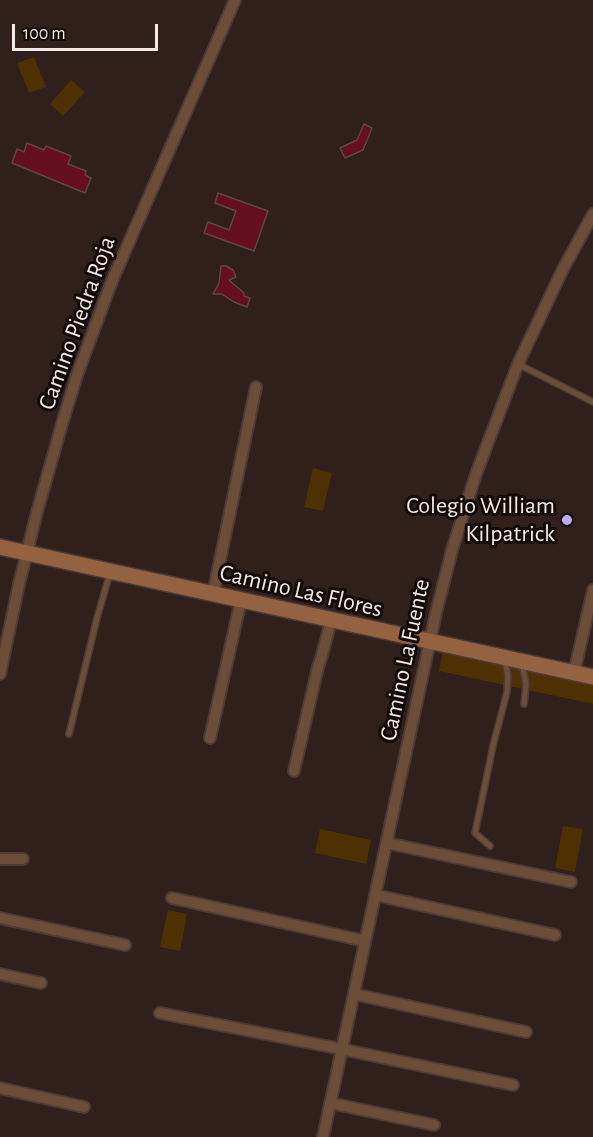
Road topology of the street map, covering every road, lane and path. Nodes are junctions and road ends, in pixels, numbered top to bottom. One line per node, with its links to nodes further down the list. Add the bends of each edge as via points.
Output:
1 (235, 0): 7 (street, Camino Piedra Roja, via 94,327 62,424)
2 (593, 214): 3 (street, Camino La Fuente)
3 (518, 364): 5 (lane); 13 (street, Camino La Fuente, via 464,512)
4 (256, 387): 10 (street)
5 (593, 402)
6 (0, 547): 7 (street, Camino Las Flores)
7 (27, 553): 8 (street, Camino Las Flores); 17 (street, Camino Piedra Roja)
8 (110, 572): 10 (street, Camino Las Flores); 20 (lane)
9 (593, 590): 16 (street)
10 (213, 594): 11 (street, Camino Las Flores)
11 (241, 600): 12 (street, Camino Las Flores); 21 (street)
12 (331, 621): 13 (street, Camino Las Flores); 22 (street)
13 (430, 643): 14 (street, Camino Las Flores); 23 (street, Camino La Fuente)
14 (504, 658): 15 (street, Camino Las Flores); 24 (lane, via 507,692 475,833)
15 (521, 662): 16 (street, Camino Las Flores); 19 (lane, via 526,684)
16 (574, 673): 18 (street, Camino Las Flores)
17 (0, 674)
18 (593, 677)
19 (524, 704)
20 (69, 734)
21 (210, 738)
22 (294, 771)
23 (387, 843): 27 (street); 28 (street, Camino La Fuente)
24 (490, 846)
25 (0, 859): 26 (street)
26 (23, 859)
27 (571, 882)
28 (375, 895): 31 (street); 32 (street, Camino La Fuente)
29 (172, 898): 32 (street)
30 (0, 918): 33 (street)
31 (555, 935)
32 (365, 941): 36 (street, Camino La Fuente)
33 (125, 945)
34 (0, 974): 35 (street)
35 (41, 983)
36 (354, 994): 38 (street); 39 (street, Camino La Fuente)
37 (160, 1013): 39 (street)
38 (526, 1032)
39 (341, 1049): 40 (street); 42 (street, Camino La Fuente)
40 (513, 1085)
41 (0, 1088): 43 (street)
42 (330, 1102): 44 (street); 45 (street, Camino La Fuente)
43 (84, 1107)
44 (434, 1125)
45 (323, 1137)

